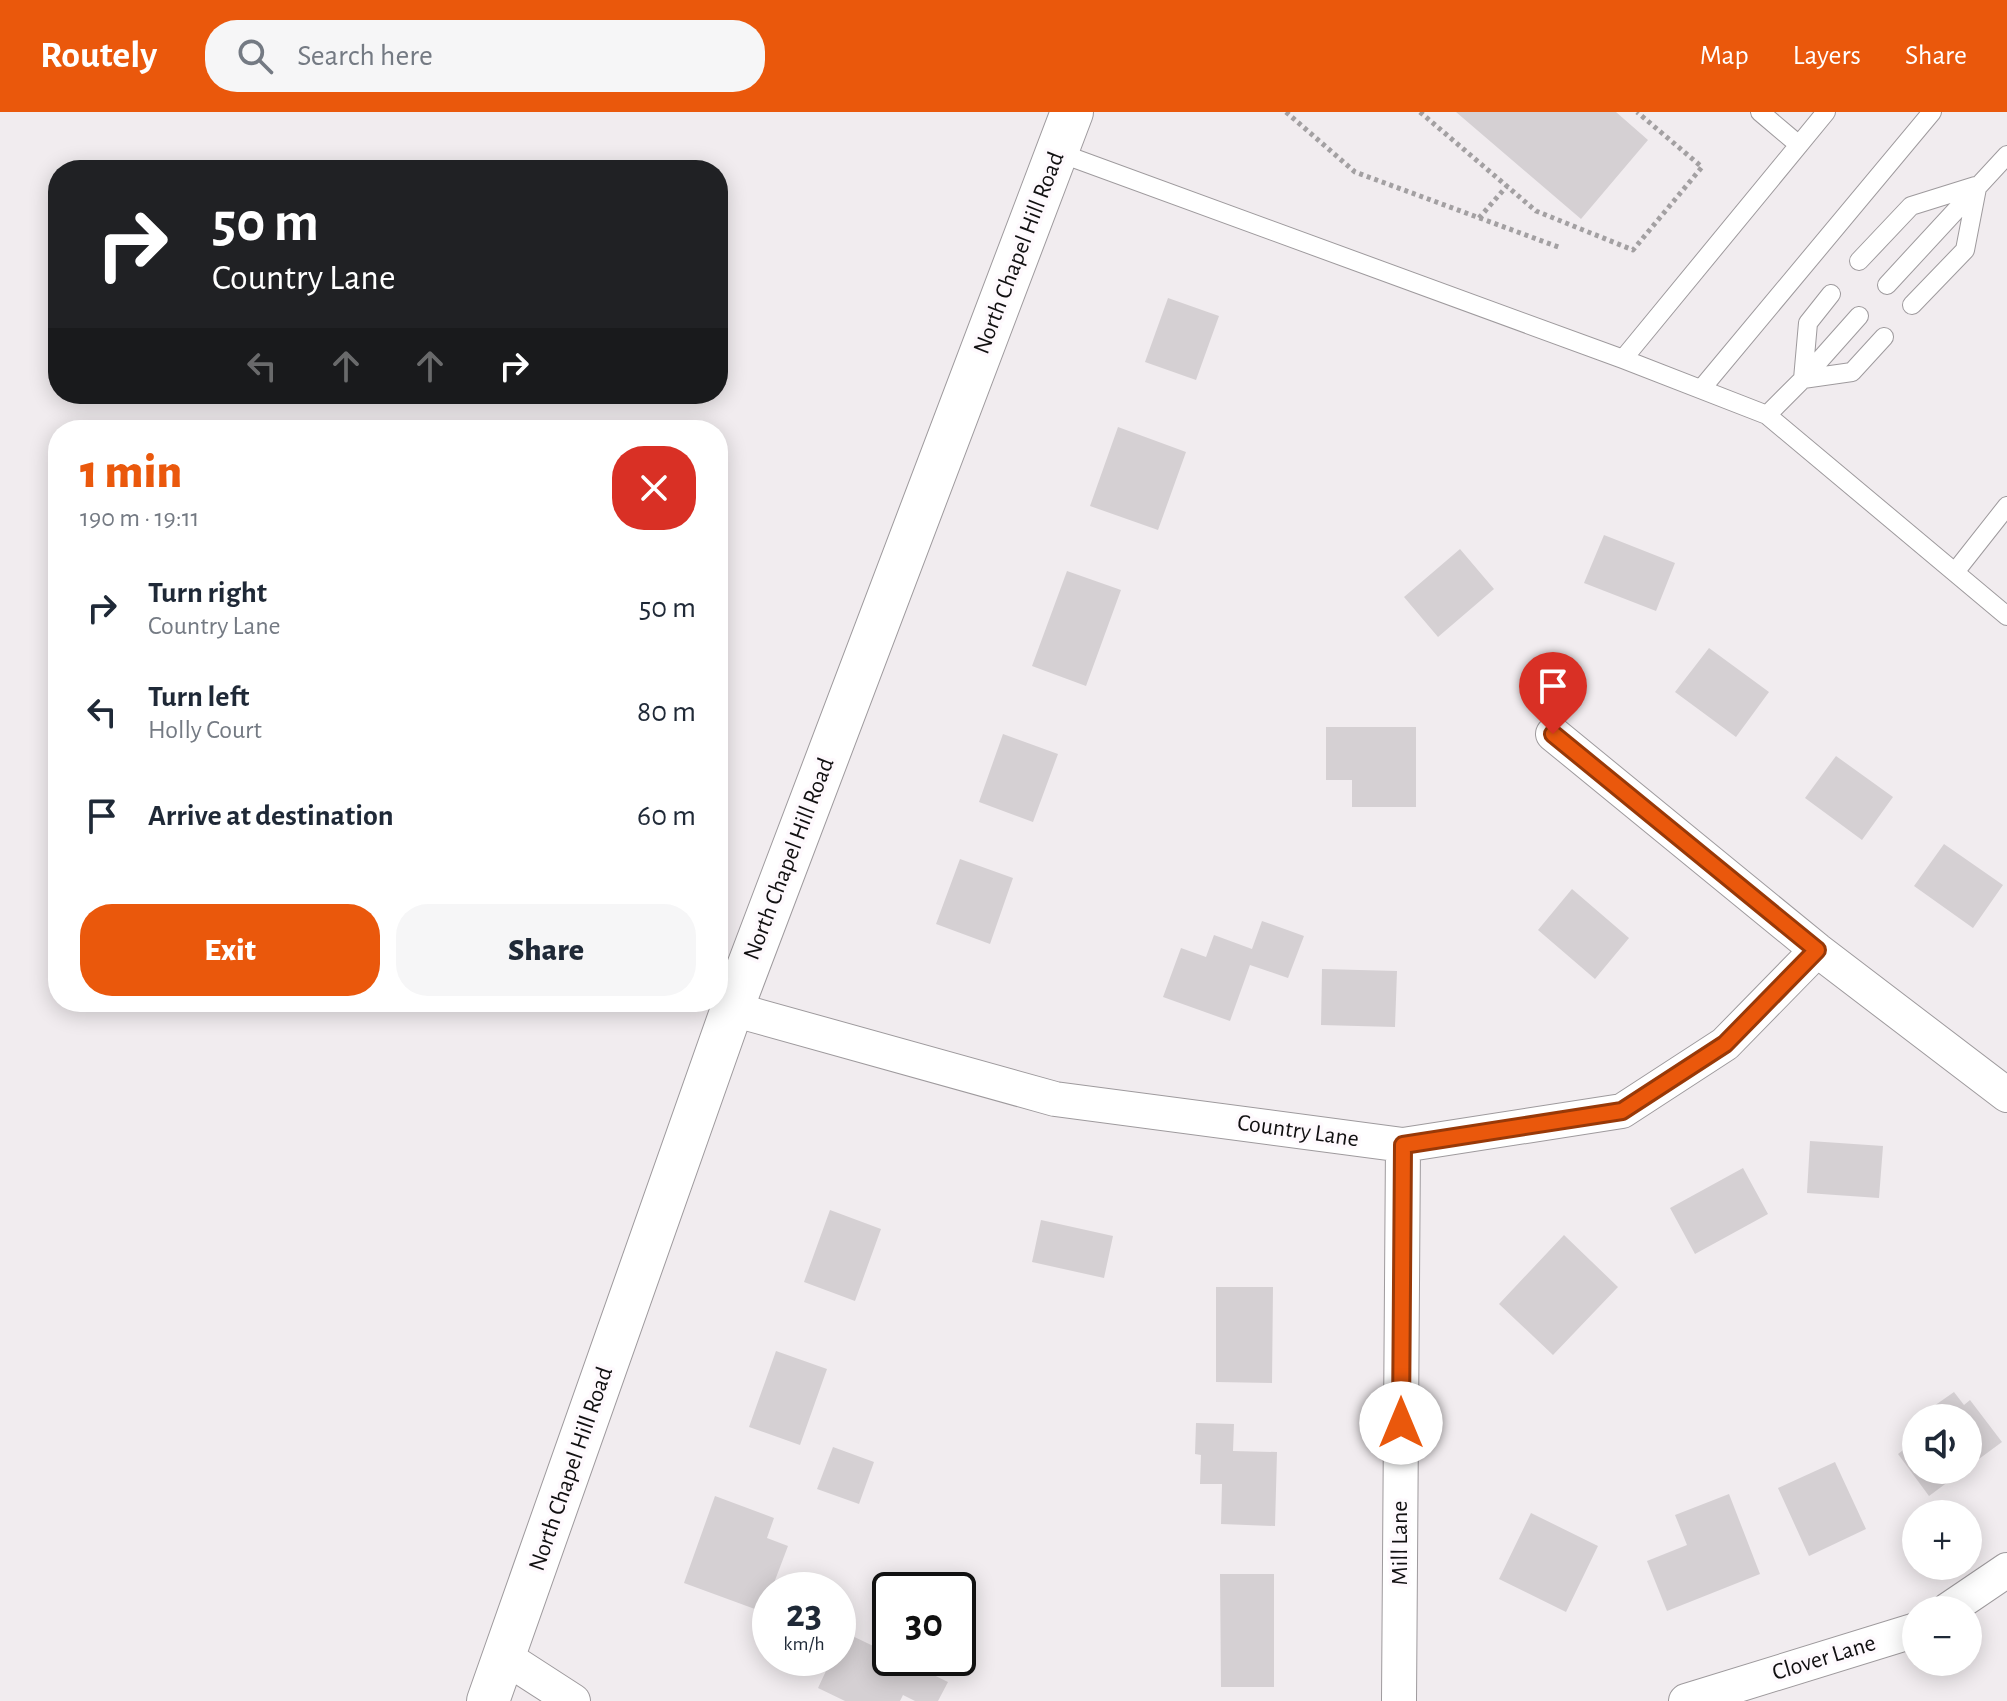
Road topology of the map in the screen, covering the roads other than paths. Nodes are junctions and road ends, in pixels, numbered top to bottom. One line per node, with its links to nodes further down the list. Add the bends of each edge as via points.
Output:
1 (1072, 112): 6 (street, North Chapel Hill Road)
2 (1760, 112): 5 (lane)
3 (1826, 112): 5 (lane)
4 (1932, 112): 17 (lane)
5 (1799, 145): 15 (lane)
6 (1057, 152): 15 (lane); 24 (street, North Chapel Hill Road)
7 (2007, 155): 8 (lane)
8 (1978, 185): 9 (lane, via 1911,206); 10 (lane); 12 (lane, via 1965,250)
9 (1859, 261)
10 (1887, 285)
11 (1831, 294): 16 (lane, via 1808,323)
12 (1912, 305)
13 (1859, 316): 16 (lane)
14 (1884, 337): 16 (lane, via 1852,372)
15 (1623, 359): 17 (lane)
16 (1803, 379): 18 (lane)
17 (1702, 388): 18 (lane)
18 (1767, 415): 20 (lane)
19 (2007, 506): 20 (lane)
20 (1955, 572): 21 (lane)
21 (2007, 616)
22 (1553, 734): 23 (street)
23 (1817, 950): 25 (street); 26 (street, Country Lane, via 1725,1044 1622,1111)
24 (732, 1009): 26 (street, Country Lane, via 1055,1099); 30 (street, North Chapel Hill Road)
25 (2007, 1095)
26 (1403, 1145): 33 (street, Mill Lane)
27 (2007, 1570): 28 (street)
28 (1969, 1596)
29 (1902, 1634): 34 (street, Clover Lane)
30 (505, 1657): 31 (street, North Chapel Hill Road); 32 (street)
31 (488, 1701)
32 (573, 1701)
33 (1399, 1701)
34 (1686, 1701)

